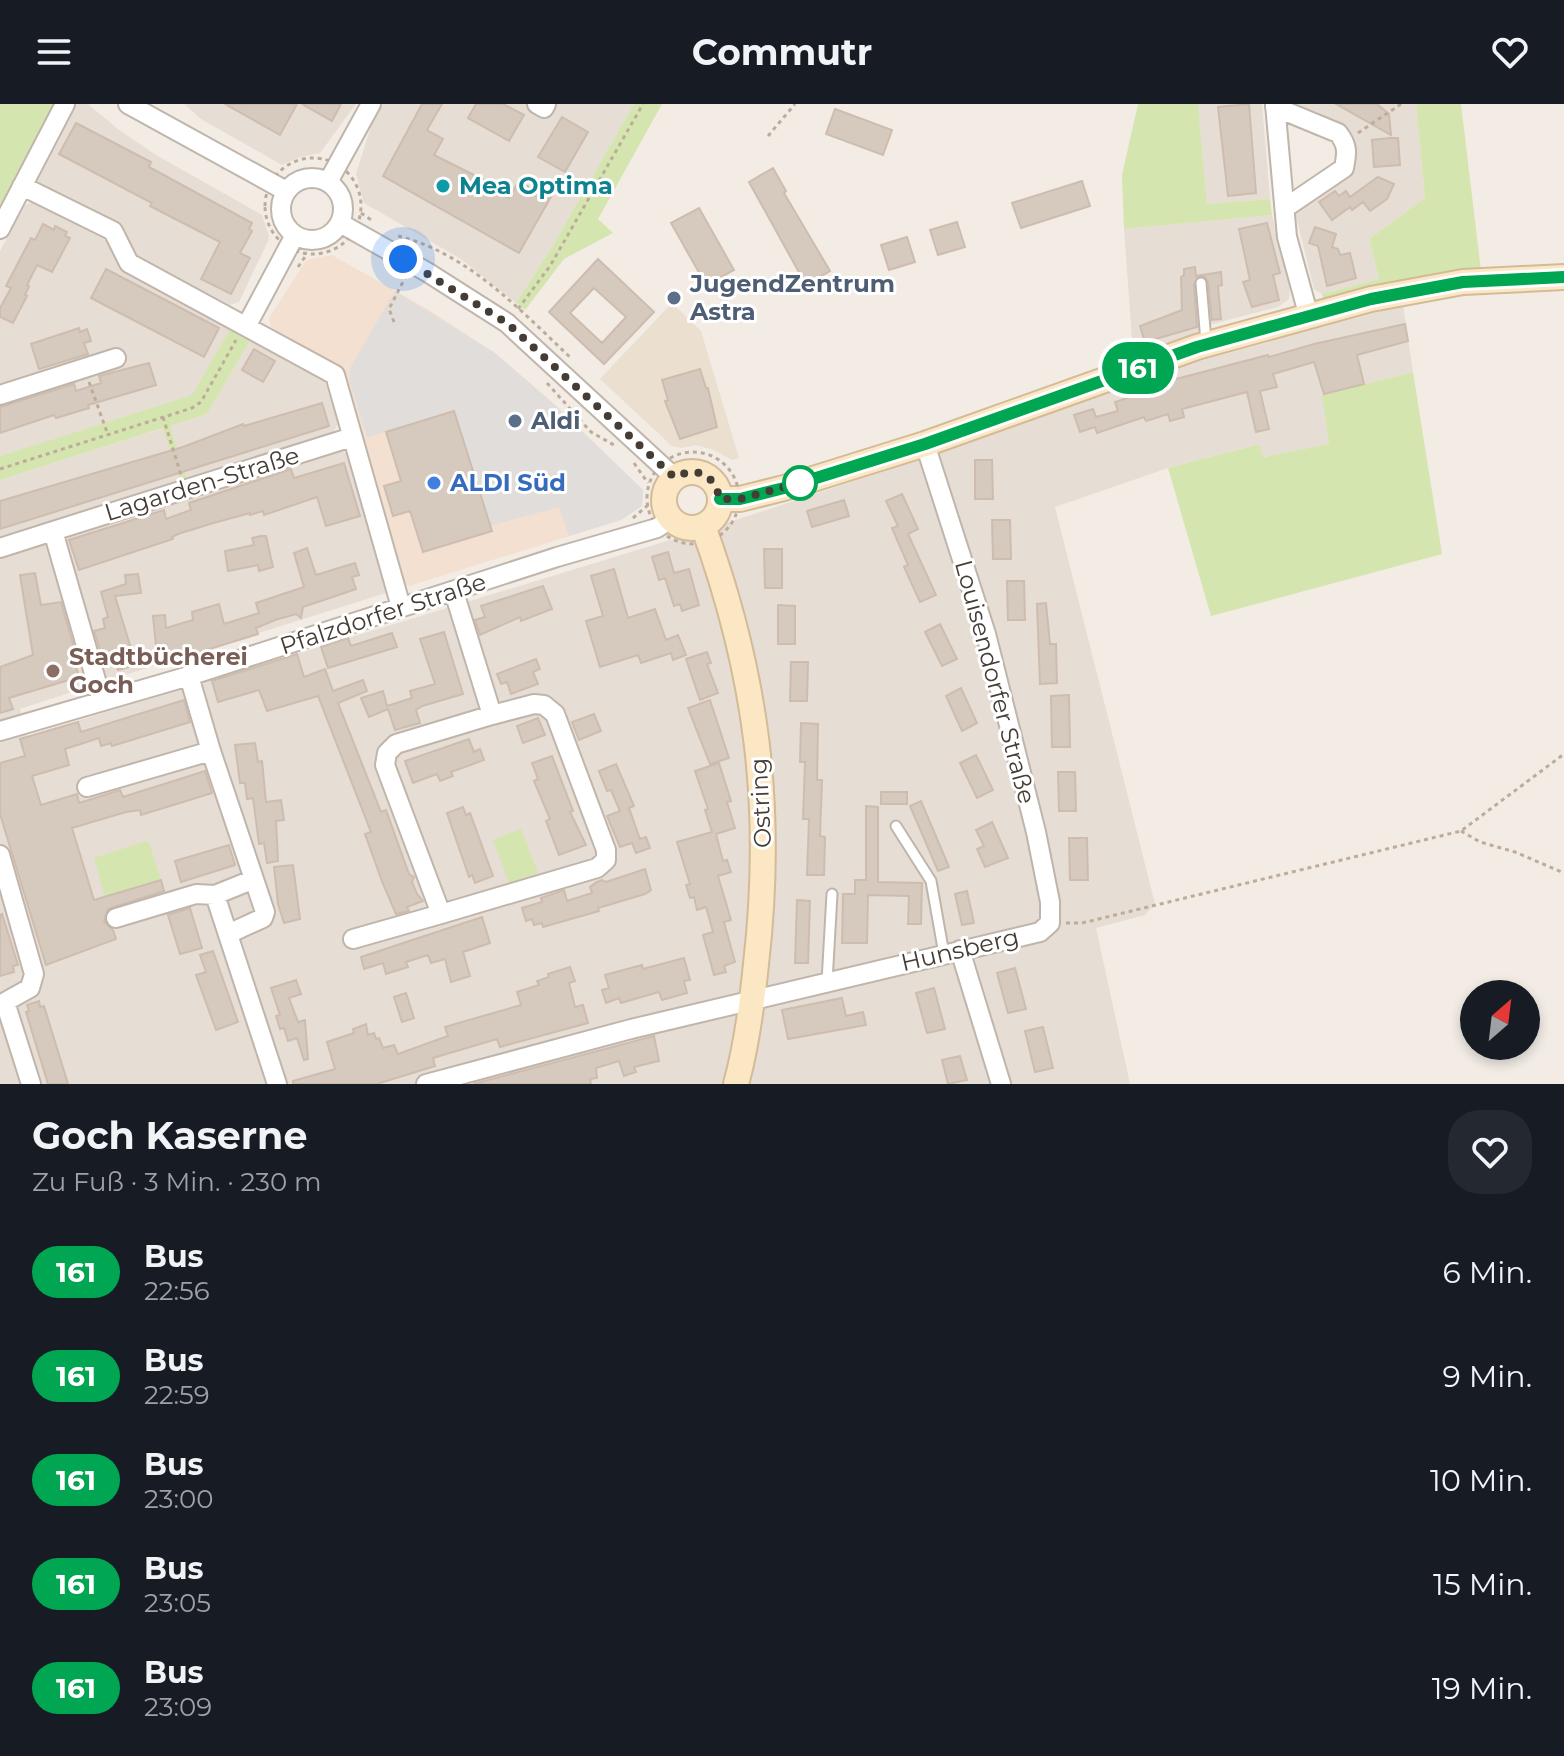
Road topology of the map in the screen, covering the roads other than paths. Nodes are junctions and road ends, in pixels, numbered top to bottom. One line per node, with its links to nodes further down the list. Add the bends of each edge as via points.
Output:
1 (65, 104): 8 (street)
2 (128, 104): 9 (street)
3 (371, 104): 7 (street)
4 (537, 104): 5 (street)
5 (546, 104)
6 (1275, 105): 10 (street); 10 (street, via 1338,133 1347,152 1344,168)
7 (328, 182): 9 (street, via 305,178); 11 (street, via 339,193)
8 (22, 186): 12 (street); 17 (street, via 113,231 129,263)
9 (279, 187): 13 (street)
10 (1285, 208): 16 (street, via 1287,237)
11 (347, 227): 13 (street, via 320,239); 23 (street, via 507,323)
12 (0, 229)
13 (292, 242): 17 (street)
14 (1564, 277): 16 (street, via 1463,282)
15 (1201, 283): 18 (lane)
16 (1309, 317): 18 (street)
17 (247, 325): 21 (street, via 335,375)
18 (1206, 345): 22 (street)
19 (116, 358): 20 (street)
20 (0, 395)
21 (352, 437): 26 (street, Lagarden-Straße); 30 (street)
22 (925, 444): 24 (street, via 784,488); 44 (street, Louisendorfer Straße, via 986,634 1036,832)
23 (667, 471): 24 (street, via 697,471); 25 (street)
24 (730, 499): 27 (street)
25 (664, 524): 27 (street); 29 (street, Pfalzdorfer Straße)
26 (53, 531): 28 (street, Lagarden-Straße); 32 (street)
27 (706, 534): 49 (street, Ostring, via 739,642 760,754 765,851)
28 (0, 548)
29 (454, 592): 30 (street, Pfalzdorfer Straße); 33 (street)
30 (401, 607): 31 (street, Pfalzdorfer Straße)
31 (189, 676): 32 (street, Pfalzdorfer Straße); 35 (street)
32 (102, 701): 34 (street, Pfalzdorfer Straße)
33 (492, 715): 42 (street, via 396,744 387,753 385,765); 42 (street, via 534,704 555,714 606,860 597,868)
34 (0, 731)
35 (211, 751): 36 (street); 39 (street)
36 (87, 787)
37 (896, 826): 47 (lane, via 931,881)
38 (1, 861): 50 (street, via 34,974 30,988)
39 (252, 880): 41 (street); 45 (street, via 263,918)
40 (832, 894): 48 (lane)
41 (215, 895): 43 (street, via 196,894); 45 (street)
42 (441, 914): 46 (street)
43 (116, 918)
44 (1050, 923): 47 (street, Hunsberg, via 1040,932)
45 (228, 934): 52 (street)
46 (353, 939)
47 (952, 952): 48 (street, Hunsberg); 55 (street)
48 (827, 982): 49 (street, Hunsberg)
49 (753, 1000): 53 (street, Hunsberg); 54 (street, Ostring)
50 (2, 1003): 51 (street)
51 (31, 1084)
52 (277, 1084)
53 (426, 1084)
54 (736, 1084)
55 (1001, 1084)

